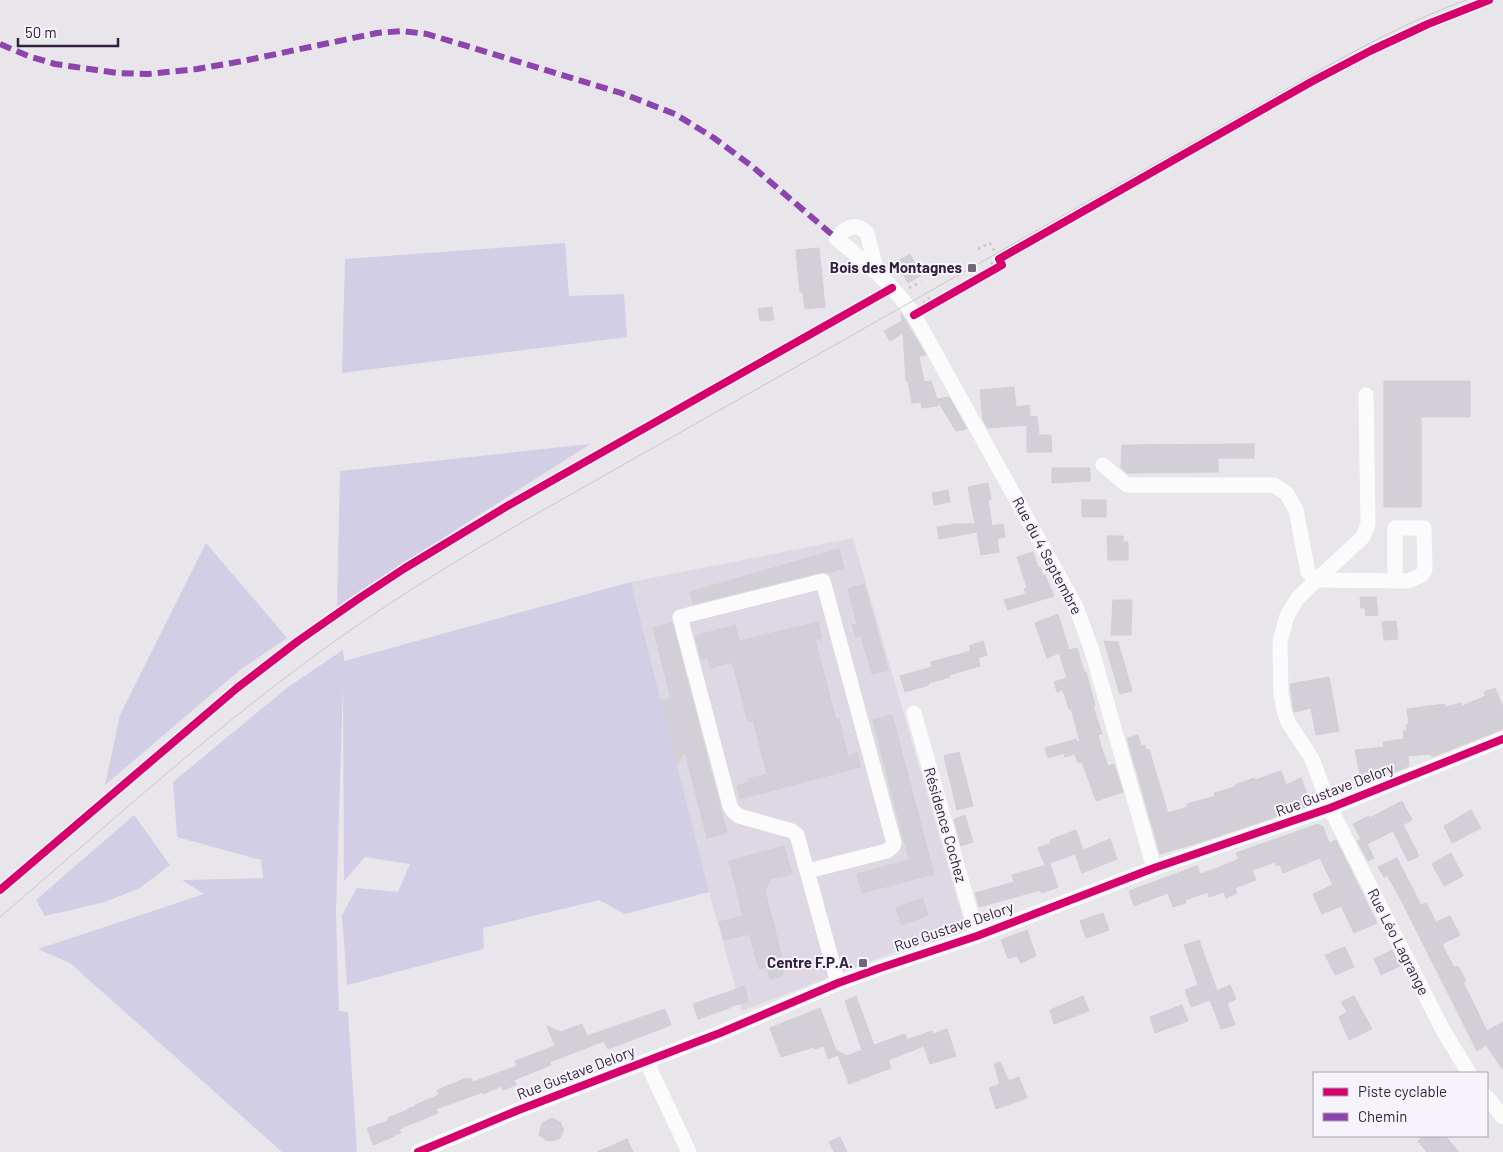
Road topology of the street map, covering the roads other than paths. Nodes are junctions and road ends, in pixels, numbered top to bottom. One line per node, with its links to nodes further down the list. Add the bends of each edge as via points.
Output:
1 (877, 272): 9 (street, Rue du 4 Septembre, via 903,299 919,324 1076,607 1092,651)
2 (1366, 395): 4 (street, Rue Léo Lagrange, via 1368,524 1362,537)
3 (1103, 465): 4 (street, via 1127,485 1274,485 1287,494 1296,510 1308,572)
4 (1317, 580): 5 (street); 8 (street, Rue Léo Lagrange, via 1297,600 1287,616 1280,641 1281,694 1288,722 1312,759)
5 (1395, 581)
6 (914, 713): 11 (street, Résidence Cochez)
7 (1503, 739): 8 (street, Rue Gustave Delory)
8 (1330, 808): 9 (street, Rue Gustave Delory); 14 (street, Rue Léo Lagrange, via 1443,1030)
9 (1154, 868): 11 (street, Rue Gustave Delory)
10 (808, 871): 10 (street, via 792,831 738,816 733,811 680,618 823,581 894,843 887,850); 12 (street)
11 (977, 936): 12 (street, Rue Gustave Delory)
12 (838, 983): 13 (street, Rue Gustave Delory, via 729,1030)
13 (646, 1061): 17 (street, Rue Gustave Delory); 18 (street)
14 (1468, 1072)
15 (1488, 1098): 16 (street)
16 (1503, 1117)
17 (418, 1152)
18 (689, 1152)

